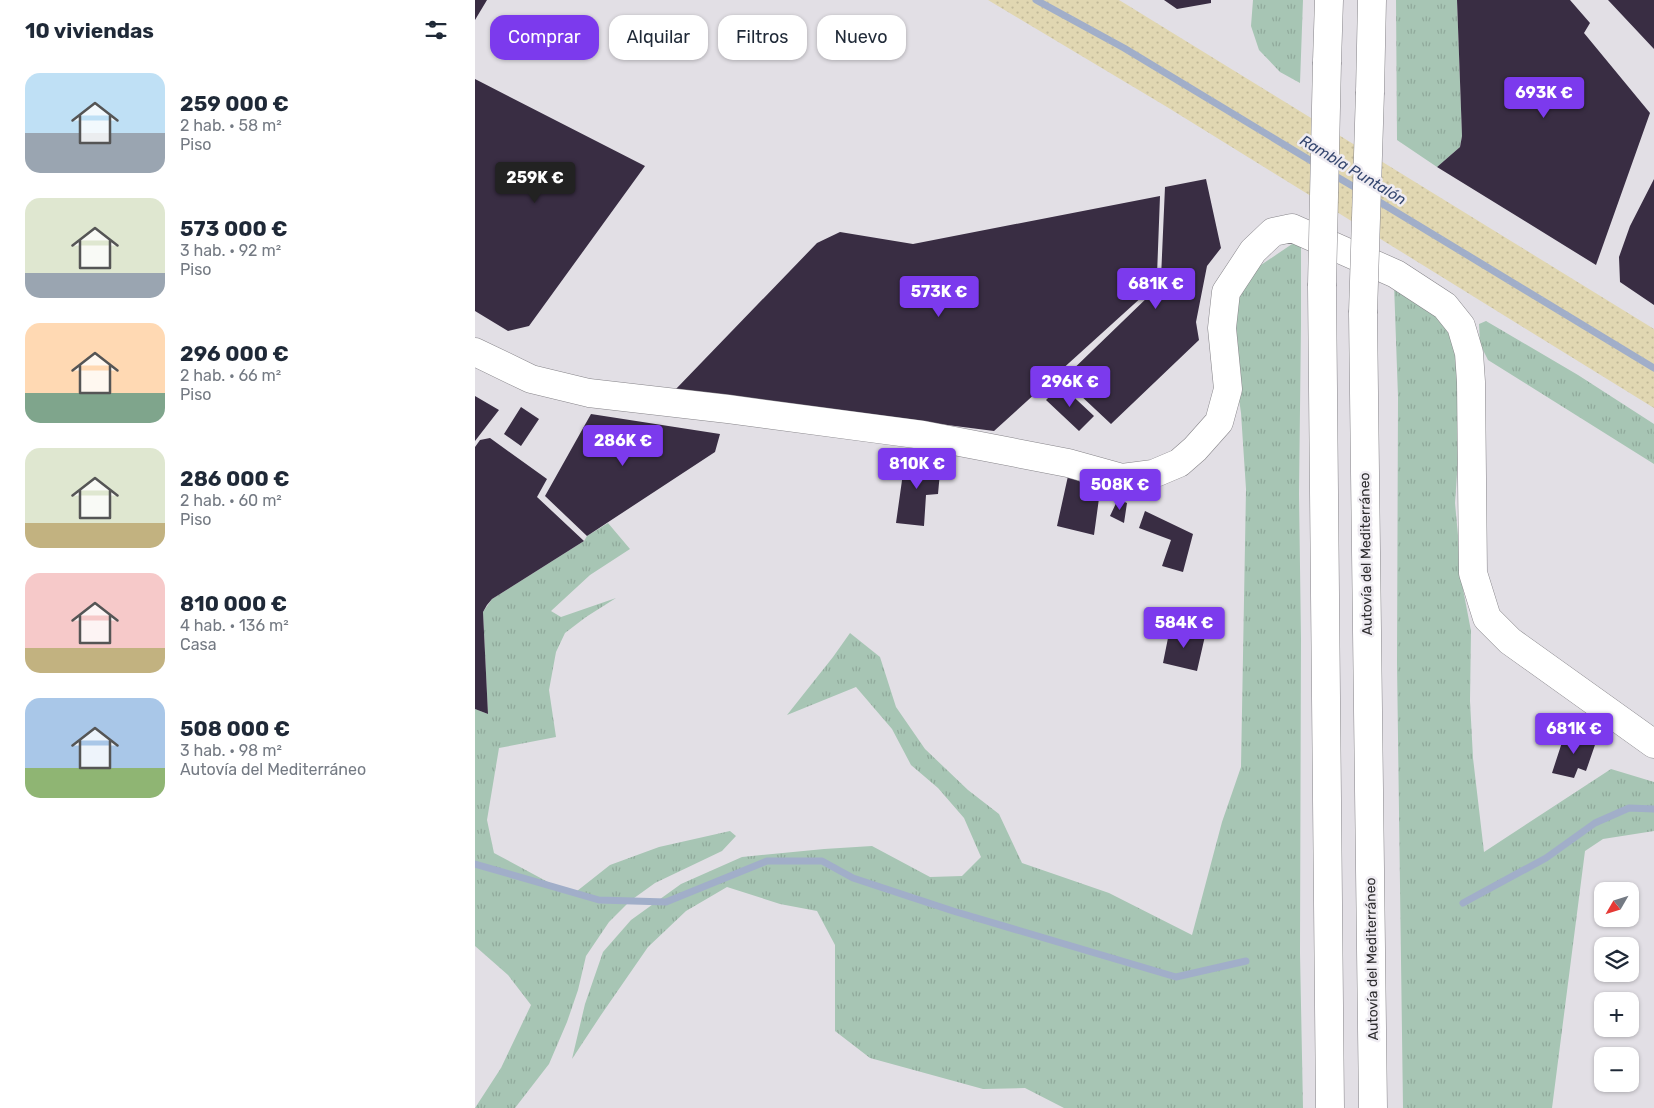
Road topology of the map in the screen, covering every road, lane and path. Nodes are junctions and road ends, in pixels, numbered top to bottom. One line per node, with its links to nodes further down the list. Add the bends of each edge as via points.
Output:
1 (1329, 0): 5 (main road, bridge, via 1322,286)
2 (1372, 0): 6 (main road, Autovía del Mediterráneo, bridge, via 1363,313)
3 (475, 352): 4 (main road, via 531,378 589,392 923,434 1068,463 1122,478 1153,474 1179,463 1219,422 1227,389 1222,328 1226,292 1253,251 1273,232 1292,228 1396,274 1445,306 1461,326 1469,353 1471,382 1473,573 1487,618 1510,641)
4 (1654, 744)
5 (1330, 1108)
6 (1373, 1108)

